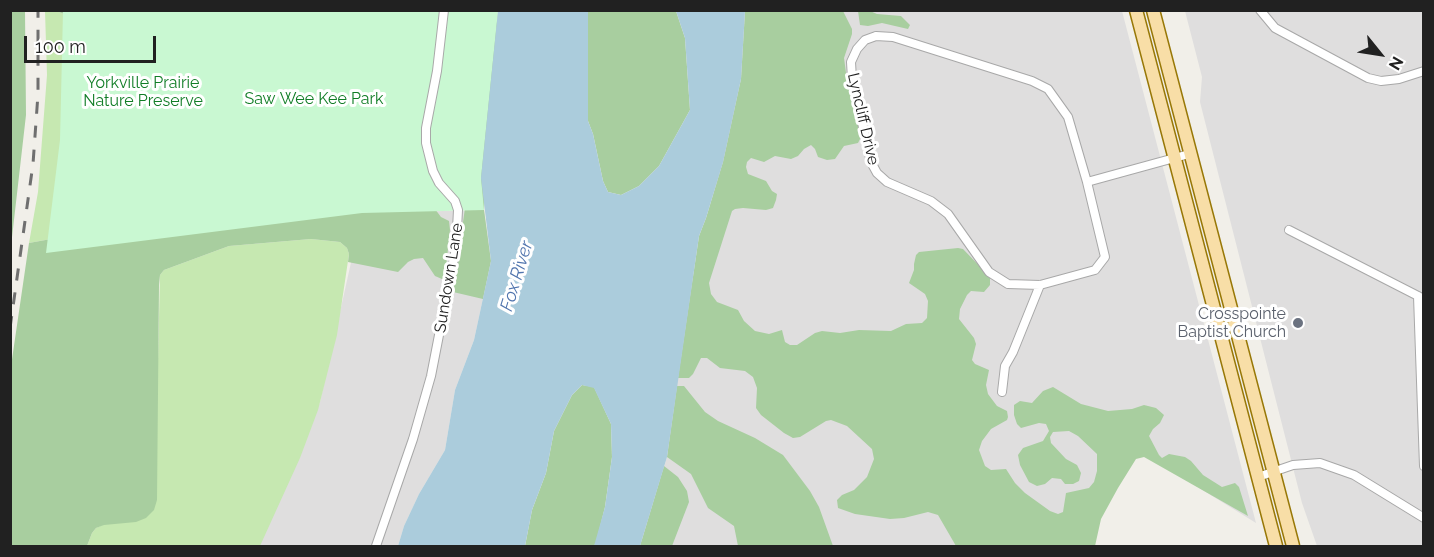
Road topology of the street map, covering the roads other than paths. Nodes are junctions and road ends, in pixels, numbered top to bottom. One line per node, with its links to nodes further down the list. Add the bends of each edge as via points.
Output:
1 (444, 10): 17 (street, Sundown Lane, via 426,143 433,171 458,210 456,249 431,376)
2 (1136, 10): 7 (main road)
3 (1153, 10): 6 (main road)
4 (1260, 10): 5 (street, via 1275,28 1368,78 1399,79)
5 (1424, 71)
6 (1190, 154): 7 (street); 14 (main road)
7 (1174, 158): 8 (street); 15 (main road)
8 (1087, 182): 10 (street, Lyncliff Drive, via 1105,257 1095,270); 10 (street, Lyncliff Drive, via 1068,117 1048,88 893,37 876,36 857,49 851,62 852,79 877,173 948,214 989,272 1008,284)
9 (1289, 231): 11 (street)
10 (1040, 285): 12 (street, via 1005,366)
11 (1421, 297): 13 (street)
12 (1002, 392)
13 (1424, 466)
14 (1274, 471): 15 (street); 16 (street, via 1320,463 1344,470); 19 (main road)
15 (1258, 477): 18 (main road)
16 (1424, 518)
17 (376, 546)
18 (1276, 546)
19 (1293, 546)

